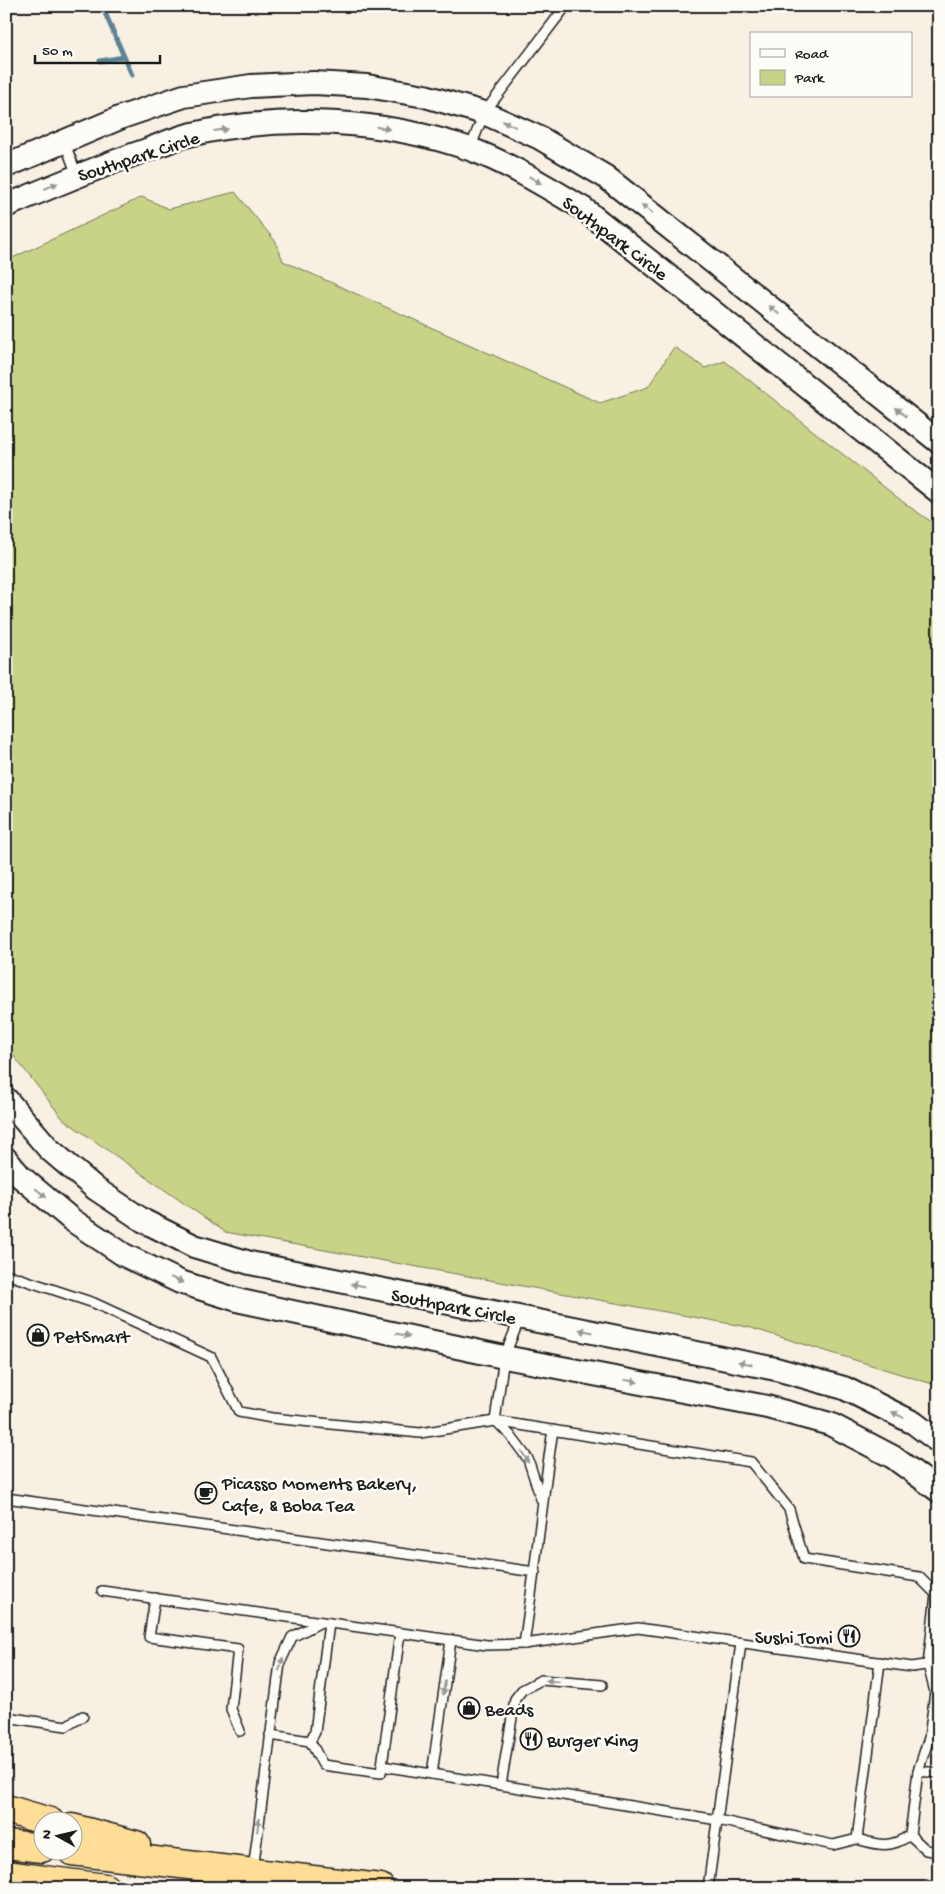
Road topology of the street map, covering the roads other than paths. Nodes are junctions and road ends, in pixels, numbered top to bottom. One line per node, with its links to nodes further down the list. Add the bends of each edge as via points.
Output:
1 (566, 6): 2 (lane)
2 (484, 113): 3 (street, Southpark Circle, via 425,96 367,86 314,83 260,86 184,96); 4 (lane); 8 (street, Southpark Circle, one-way to 2, via 606,177 540,138)
3 (64, 141): 5 (street, Southpark Circle); 6 (lane)
4 (470, 150): 6 (street, Southpark Circle, one-way to 4, via 192,134 254,125 362,124 416,134); 9 (street, Southpark Circle, one-way to 9, via 522,172 584,209)
5 (6, 166)
6 (77, 175): 7 (street, Southpark Circle, one-way to 6)
7 (6, 206)
8 (939, 442)
9 (938, 491)
10 (6, 1099): 13 (street, Southpark Circle, one-way to 10, via 250,1263 194,1246 144,1221 96,1189 48,1149)
11 (6, 1159): 14 (street, Southpark Circle, one-way to 14, via 21,1177 72,1220 124,1255 180,1282 241,1301)
12 (6, 1274): 15 (lane, via 94,1303 211,1357 239,1412 420,1433)
13 (520, 1318): 14 (lane); 17 (street, Southpark Circle, one-way to 13, via 914,1423 844,1388 776,1369)
14 (504, 1357): 15 (lane); 18 (street, Southpark Circle, one-way to 18, via 767,1407 830,1424 893,1457)
15 (495, 1421): 16 (lane); 20 (lane, one-way to 20, via 528,1459)
16 (553, 1430): 20 (lane); 31 (lane, via 750,1462 789,1509 804,1559 919,1578 936,1594)
17 (939, 1442)
18 (939, 1491)
19 (6, 1498): 21 (lane)
20 (542, 1501): 21 (lane)
21 (535, 1572): 28 (lane)
22 (102, 1591): 23 (lane)
23 (155, 1598): 24 (lane); 35 (lane, via 149,1637 238,1649 231,1709)
24 (325, 1622): 25 (lane); 36 (lane, one-way to 24, via 280,1663 292,1637); 37 (lane, via 315,1732)
25 (400, 1633): 26 (lane); 38 (lane)
26 (451, 1640): 28 (lane, via 488,1645); 41 (lane, one-way to 41)
27 (741, 1643): 28 (lane, via 638,1628); 29 (lane); 45 (lane)
28 (524, 1644)
29 (880, 1662): 31 (lane, via 912,1667); 48 (lane)
30 (939, 1663): 31 (lane)
31 (928, 1665): 39 (lane, via 935,1692 929,1738)
32 (602, 1686): 42 (lane, one-way to 42, via 541,1680 522,1690 515,1699)
33 (83, 1716): 34 (lane, via 66,1726)
34 (6, 1717)
35 (240, 1731)
36 (270, 1735): 37 (lane); 53 (lane, one-way to 36)
37 (310, 1741): 38 (lane, via 323,1765 381,1773)
38 (382, 1766): 41 (lane)
39 (918, 1770): 40 (lane); 47 (lane)
40 (939, 1773)
41 (432, 1774): 42 (lane)
42 (501, 1785): 45 (lane)
43 (6, 1809): 44 (highway)
44 (32, 1817)
45 (718, 1820): 48 (lane, via 833,1845); 58 (lane)
46 (82, 1831): 55 (highway)
47 (910, 1835): 48 (lane, via 890,1845); 51 (lane, via 926,1850)
48 (857, 1839)
49 (6, 1844): 50 (highway)
50 (32, 1847)
51 (939, 1852)
52 (82, 1853): 55 (highway)
53 (252, 1873): 55 (highway); 57 (highway)
54 (6, 1876): 56 (highway)
55 (226, 1878)
56 (105, 1888)
57 (380, 1888)
58 (708, 1888)

